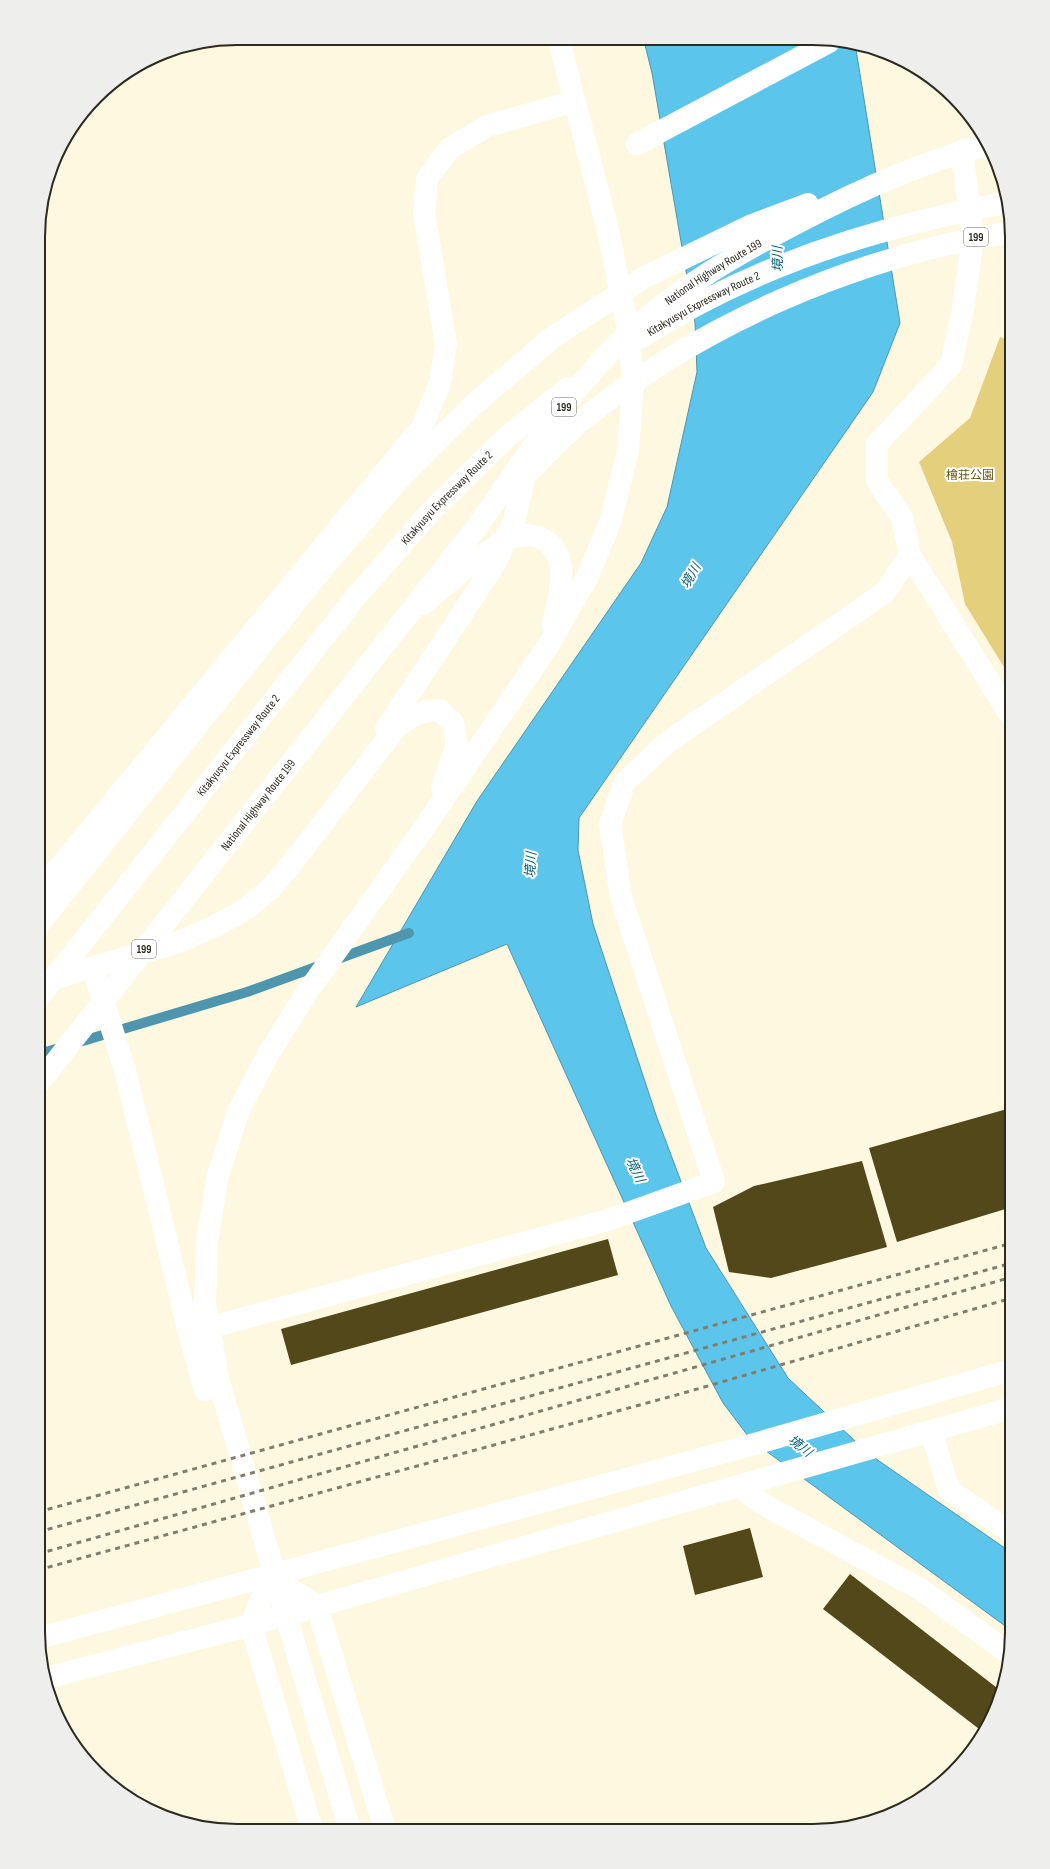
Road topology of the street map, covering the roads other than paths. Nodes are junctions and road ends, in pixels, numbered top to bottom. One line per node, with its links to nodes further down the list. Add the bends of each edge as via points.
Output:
1 (560, 45): 3 (main road)
2 (824, 45): 5 (main road)
3 (575, 101): 13 (main road, via 608,231); 24 (main road, via 487,126 449,149 427,179 424,213 446,344 440,384 422,427)
4 (977, 137): 9 (main road, via 940,150)
5 (637, 144)
6 (982, 146): 7 (main road, National Highway Route 199 / 199)
7 (962, 151): 12 (main road); 13 (main road, National Highway Route 199 / 199, via 838,201 747,249 667,301)
8 (987, 157): 9 (main road)
9 (856, 187): 25 (main road, via 752,225 645,277 553,337 473,405 400,478 322,569)
10 (1002, 204): 28 (main road, Kitakyusyu Expressway Route 2, via 872,233 768,270 674,316 586,373 507,437 434,508 359,593)
11 (1005, 233): 12 (main road, National Highway Route 199 / 199)
12 (973, 238): 14 (main road, National Highway Route 199 / 199, via 860,269 766,306 678,353); 18 (main road, via 963,309 951,365 877,444 877,481 902,518)
13 (628, 334): 14 (main road); 16 (main road, National Highway Route 199 / 199, via 577,389)
14 (633, 383): 15 (main road, National Highway Route 199 / 199, via 580,422); 20 (main road, via 628,450 612,520 587,578)
15 (525, 475): 16 (main road, National Highway Route 199 / 199); 17 (main road, via 514,521)
16 (477, 527): 19 (main road, National Highway Route 199 / 199)
17 (505, 540): 19 (main road, via 470,564); 20 (main road, via 521,535 540,536 554,546 561,565 561,584); 22 (main road, via 496,562 408,693)
18 (910, 555): 21 (main road); 30 (main road, via 884,593 669,741 625,782 610,824 621,897 714,1182 608,1220)
19 (401, 623): 29 (main road, National Highway Route 199 / 199)
20 (549, 644): 23 (main road)
21 (1005, 707)
22 (348, 790): 23 (main road, via 395,729 408,718 424,711 440,710 452,723 457,744); 26 (main road, via 270,889 246,909 179,942)
23 (433, 815): 44 (main road, via 308,990 270,1051 238,1112 217,1179 207,1243 205,1304 218,1378)
24 (45, 885)
25 (45, 916)
26 (93, 968): 27 (main road); 30 (main road, via 126,1074)
27 (45, 981)
28 (45, 989)
29 (45, 1075)
30 (189, 1333): 32 (main road)
31 (1005, 1372): 37 (main road, via 737,1449)
32 (205, 1390)
33 (1005, 1410): 34 (main road)
34 (931, 1431): 35 (main road); 36 (main road, via 949,1490)
35 (738, 1486): 38 (main road); 41 (main road, via 761,1504 920,1589)
36 (1005, 1528)
37 (270, 1576): 38 (main road); 39 (main road); 40 (main road)
38 (317, 1606): 39 (main road); 45 (main road)
39 (251, 1624): 42 (main road); 43 (main road)
40 (45, 1636)
41 (1004, 1650)
42 (51, 1677)
43 (310, 1824)
44 (348, 1824)
45 (383, 1824)

